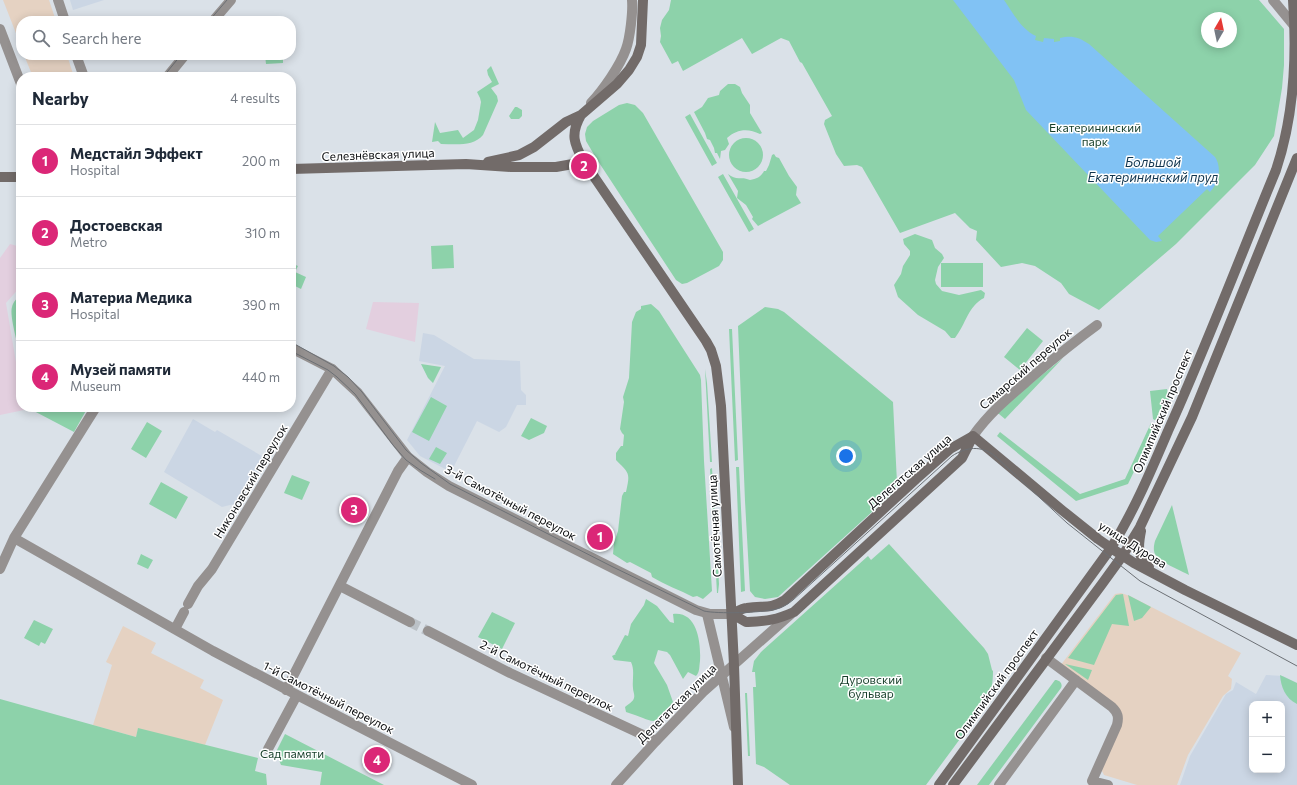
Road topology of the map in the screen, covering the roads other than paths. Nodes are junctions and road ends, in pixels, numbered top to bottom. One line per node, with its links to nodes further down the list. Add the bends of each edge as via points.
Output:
1 (58, 0): 7 (street)
2 (231, 0): 8 (street)
3 (643, 0): 16 (main road, Селезнёвская улица, via 641,44 629,70 618,84)
4 (1273, 0): 10 (street)
5 (1293, 0): 10 (main road, Олимпийский проспект)
6 (632, 1): 16 (street, via 628,42 624,54 610,79)
7 (63, 16)
8 (217, 16)
9 (0, 28): 13 (street)
10 (1296, 28): 31 (main road, Олимпийский проспект, via 1294,89 1286,138 1276,170 1181,403 1128,520)
11 (78, 60): 14 (street)
12 (181, 60): 15 (street)
13 (16, 72)
14 (82, 72)
15 (171, 72)
16 (581, 115): 18 (main road, Самотёчная улица, via 574,139); 19 (main road, Селезнёвская улица, via 566,122 534,147 519,155)
17 (1297, 158): 29 (main road, Олимпийский проспект, via 1196,408)
18 (584, 162): 19 (main road, Селезнёвская улица, via 556,167); 38 (main road, Самотёчная улица, via 711,350 716,366 721,406)
19 (466, 164): 20 (main road, Селезнёвская улица)
20 (296, 169)
21 (0, 177): 22 (main road)
22 (16, 177)
23 (1097, 324): 27 (street, Самарский переулок, via 1000,404)
24 (296, 351): 25 (street, 3-й Самотёчный переулок)
25 (332, 369): 28 (street, 3-й Самотёчный переулок, via 358,393); 40 (street, Никоновский переулок, via 212,568 198,586)
26 (93, 412): 30 (street)
27 (973, 436): 31 (main road, улица Дурова); 36 (main road, Делегатская улица, via 962,458); 38 (main road, Делегатская улица, via 950,449 785,600 770,607 746,608)
28 (408, 457): 35 (street, via 398,471); 37 (street, 3-й Самотёчный переулок, via 450,486 632,579)
29 (1144, 519): 32 (main road, Олимпийский проспект); 34 (main road, via 1139,554 1145,564)
30 (18, 540): 33 (street); 40 (street, 1-й Самотёчный переулок)
31 (1111, 548): 32 (main road, улица Дурова); 55 (main road, Олимпийский проспект)
32 (1120, 559): 34 (main road, улица Дурова, via 1134,563); 43 (main road, Олимпийский проспект)
33 (0, 570)
34 (1165, 579): 42 (main road, улица Дурова)
35 (340, 586): 39 (street); 47 (street)
36 (794, 612): 38 (main road, Делегатская улица, via 768,621 748,622); 44 (street, Делегатская улица)
37 (707, 614): 38 (street, 3-й Самотёчный переулок); 45 (street)
38 (732, 614): 44 (main road, Самотёчная улица)
39 (410, 622)
40 (175, 629): 47 (street, 1-й Самотёчный переулок)
41 (428, 631): 50 (street, 2-й Самотёчный переулок, via 510,673)
42 (1297, 645)
43 (1046, 658): 46 (street); 56 (main road, Олимпийский проспект)
44 (734, 665): 45 (street, Делегатская улица); 49 (main road, Самотёчная улица)
45 (722, 676): 49 (street); 50 (street, Делегатская улица)
46 (1076, 680): 57 (street); 58 (street, via 1117,712 1114,732 1092,781)
47 (286, 690): 48 (street, 1-й Самотёчный переулок)
48 (297, 696): 51 (street); 52 (street, 1-й Самотёчный переулок)
49 (735, 734): 54 (main road, Самотёчная улица)
50 (656, 741): 53 (street, Делегатская улица)
51 (268, 749)
52 (472, 785)
53 (616, 785)
54 (738, 785)
55 (939, 785)
56 (953, 785)
57 (999, 785)
58 (1108, 785)

